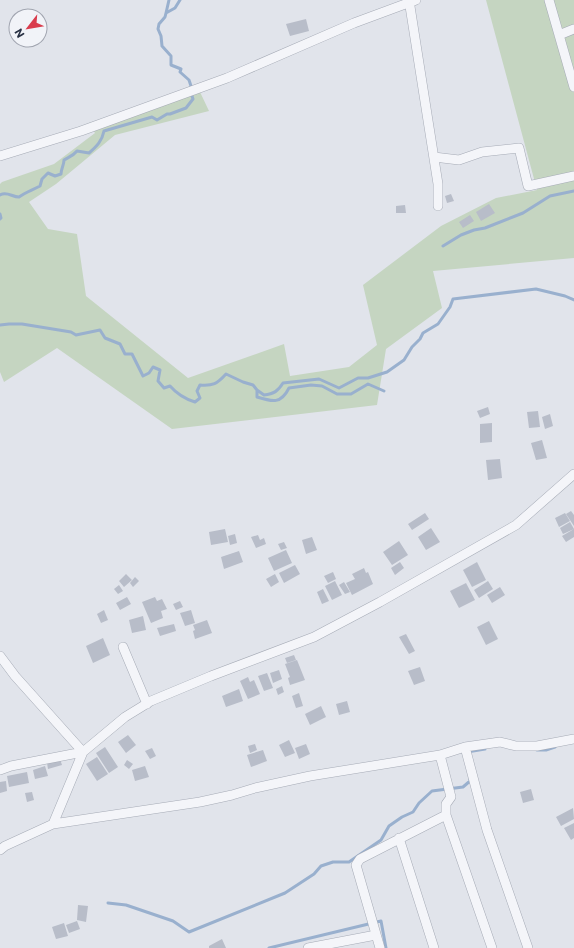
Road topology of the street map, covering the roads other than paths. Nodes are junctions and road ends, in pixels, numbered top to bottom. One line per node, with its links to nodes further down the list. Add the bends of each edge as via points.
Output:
1 (550, 0): 4 (street)
2 (411, 1): 6 (street, via 227,78 81,131); 7 (street)
3 (574, 29): 4 (street)
4 (559, 35): 5 (street)
5 (574, 87)
6 (0, 156)
7 (434, 156): 8 (street, via 459,160 482,152 519,148 528,186); 9 (street)
8 (574, 176)
9 (438, 206)
10 (574, 474): 13 (street, via 516,524 373,606 314,637 211,676)
11 (123, 647): 13 (street)
12 (0, 656): 16 (street)
13 (147, 704): 16 (street, via 125,717)
14 (574, 738): 15 (street, via 536,746 516,746 500,742)
15 (465, 747): 17 (street); 28 (street, via 487,830)
16 (83, 752): 18 (street); 20 (street)
17 (440, 755): 19 (street, via 451,797 446,804); 20 (street, via 310,776 200,802)
18 (0, 770)
19 (446, 815): 21 (street); 27 (street)
20 (53, 824): 22 (street)
21 (399, 838): 23 (street, via 360,859 356,865); 26 (street)
22 (0, 850)
23 (376, 935): 24 (street); 25 (street)
24 (308, 948)
25 (380, 948)
26 (434, 948)
27 (492, 948)
28 (528, 948)

